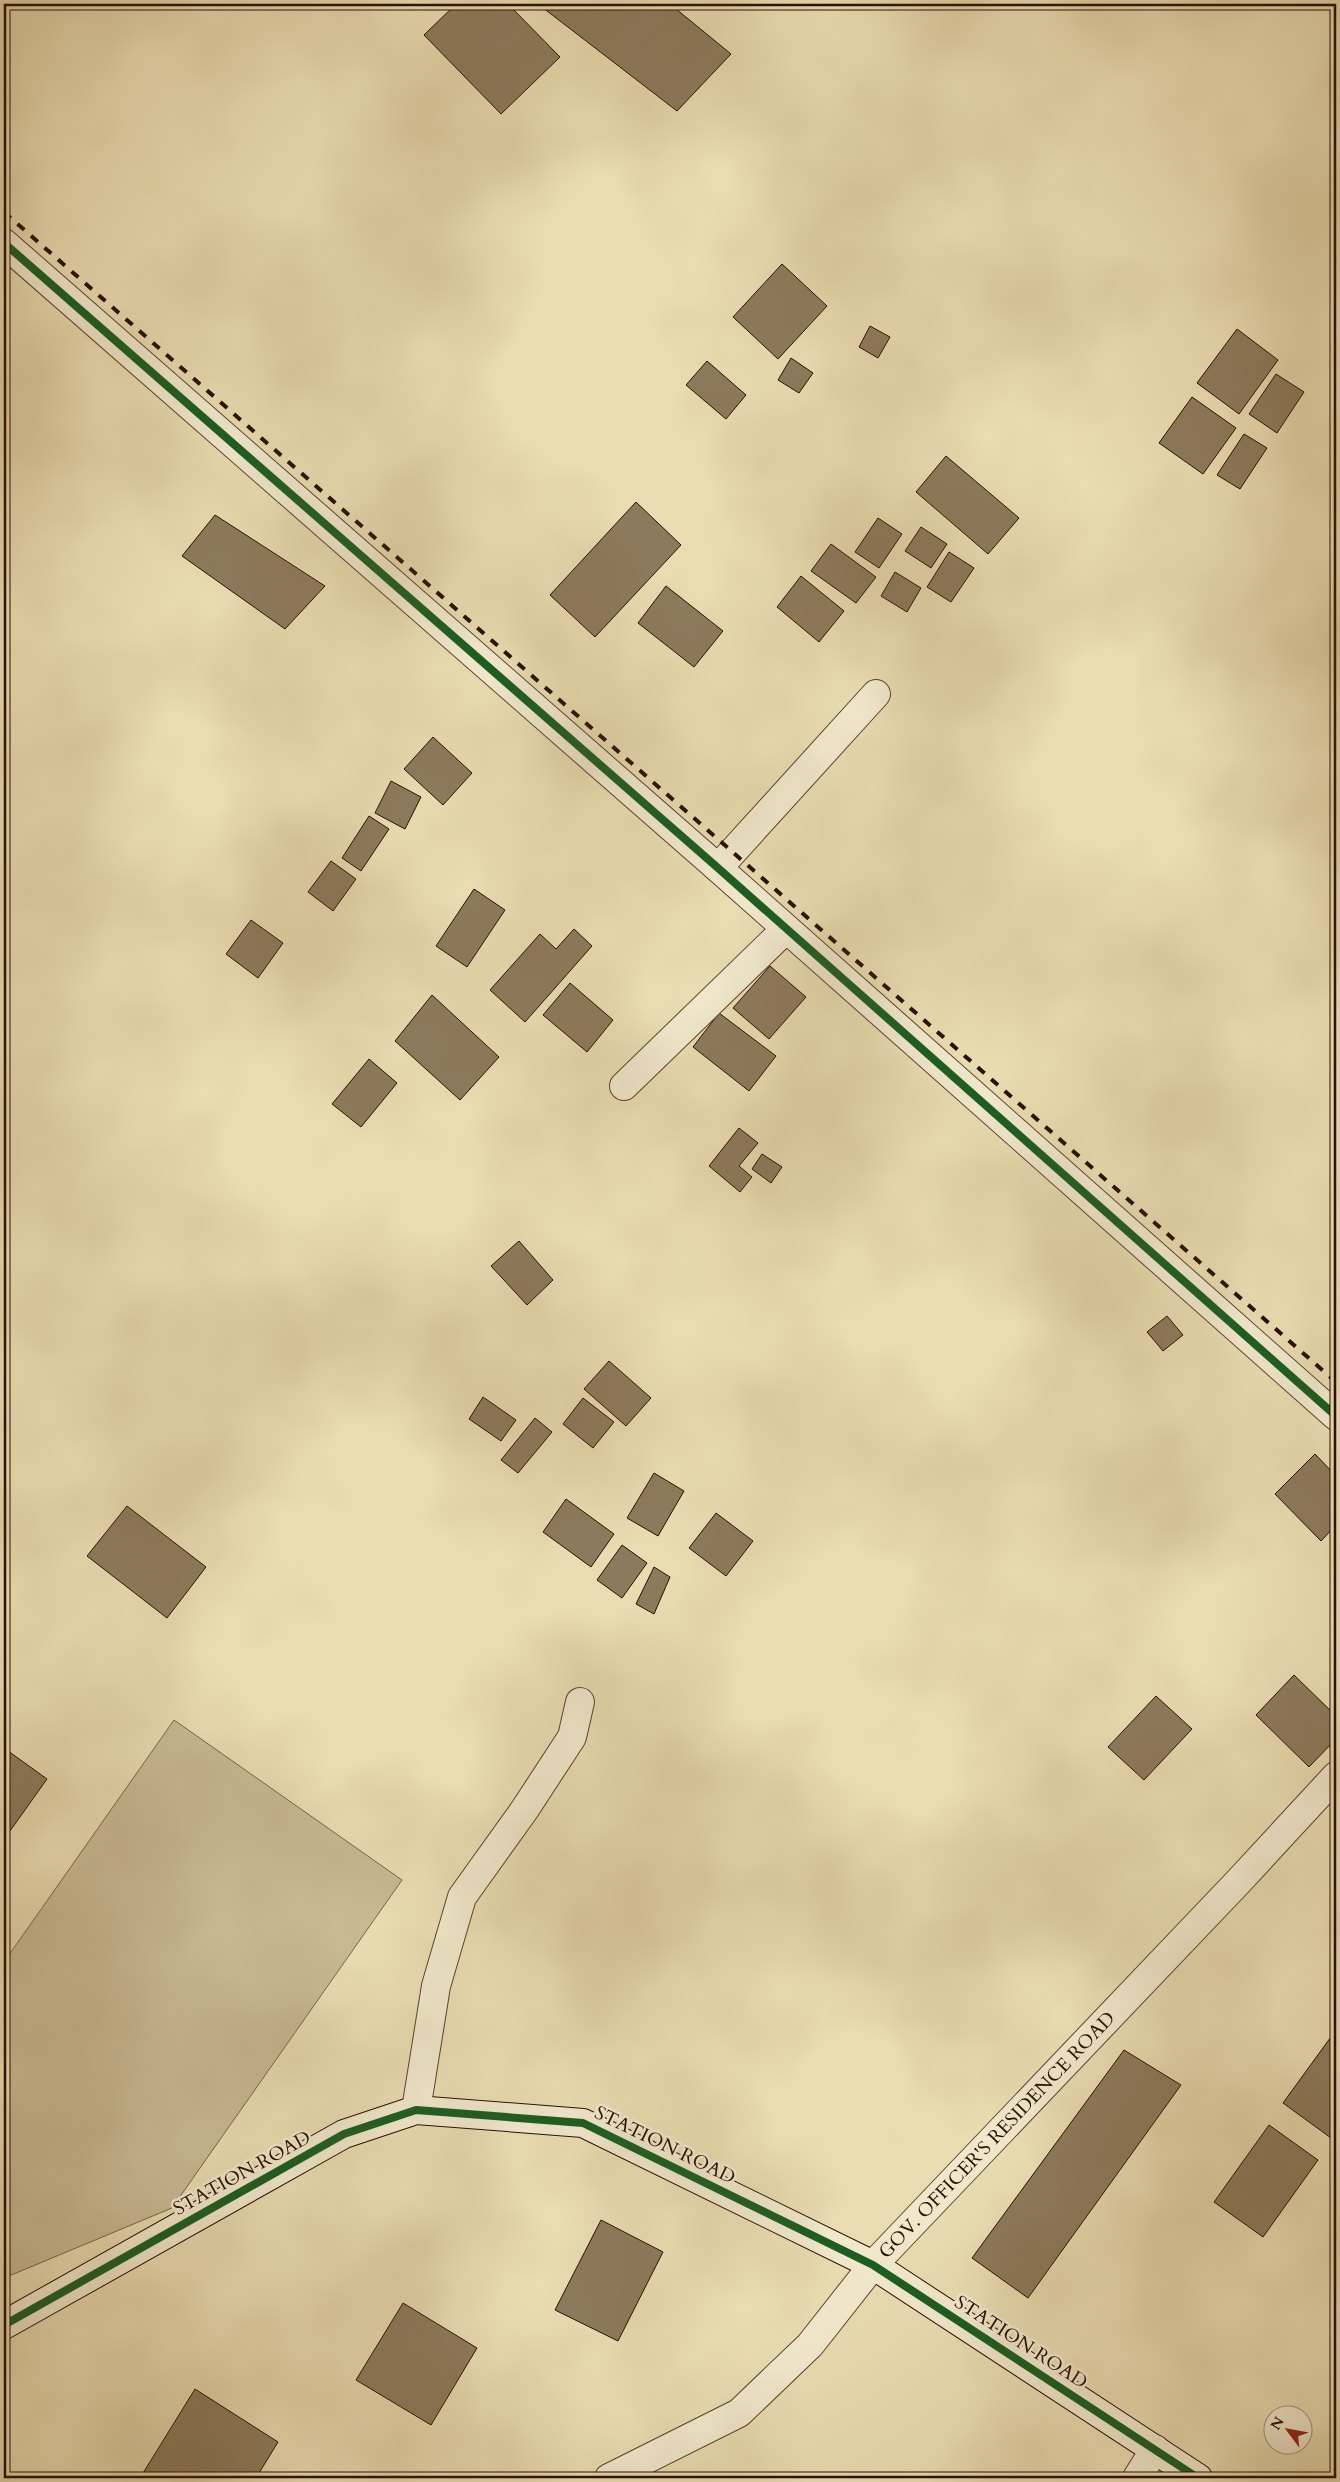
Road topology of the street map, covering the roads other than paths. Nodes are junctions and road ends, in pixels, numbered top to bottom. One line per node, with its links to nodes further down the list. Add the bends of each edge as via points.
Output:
1 (4, 243): 3 (street)
2 (876, 694): 3 (street)
3 (718, 868): 4 (street)
4 (786, 929): 5 (street); 6 (street)
5 (624, 1086)
6 (1336, 1416)
7 (580, 1702): 9 (street, via 572,1737 462,1897 436,1986)
8 (1336, 1776): 10 (street, GOV. OFFICER'S RESIDENCE ROAD)
9 (416, 2110): 10 (street, STATION ROAD, via 583,2123); 11 (street, STATION ROAD, via 344,2134)
10 (873, 2265): 12 (street, STATION ROAD); 13 (street, GOV. OFFICER'S RESIDENCE ROAD, via 810,2345 739,2413)
11 (4, 2326)
12 (1155, 2449): 14 (street); 15 (street, STATION ROAD)
13 (609, 2478)
14 (1137, 2478)
15 (1198, 2478)

